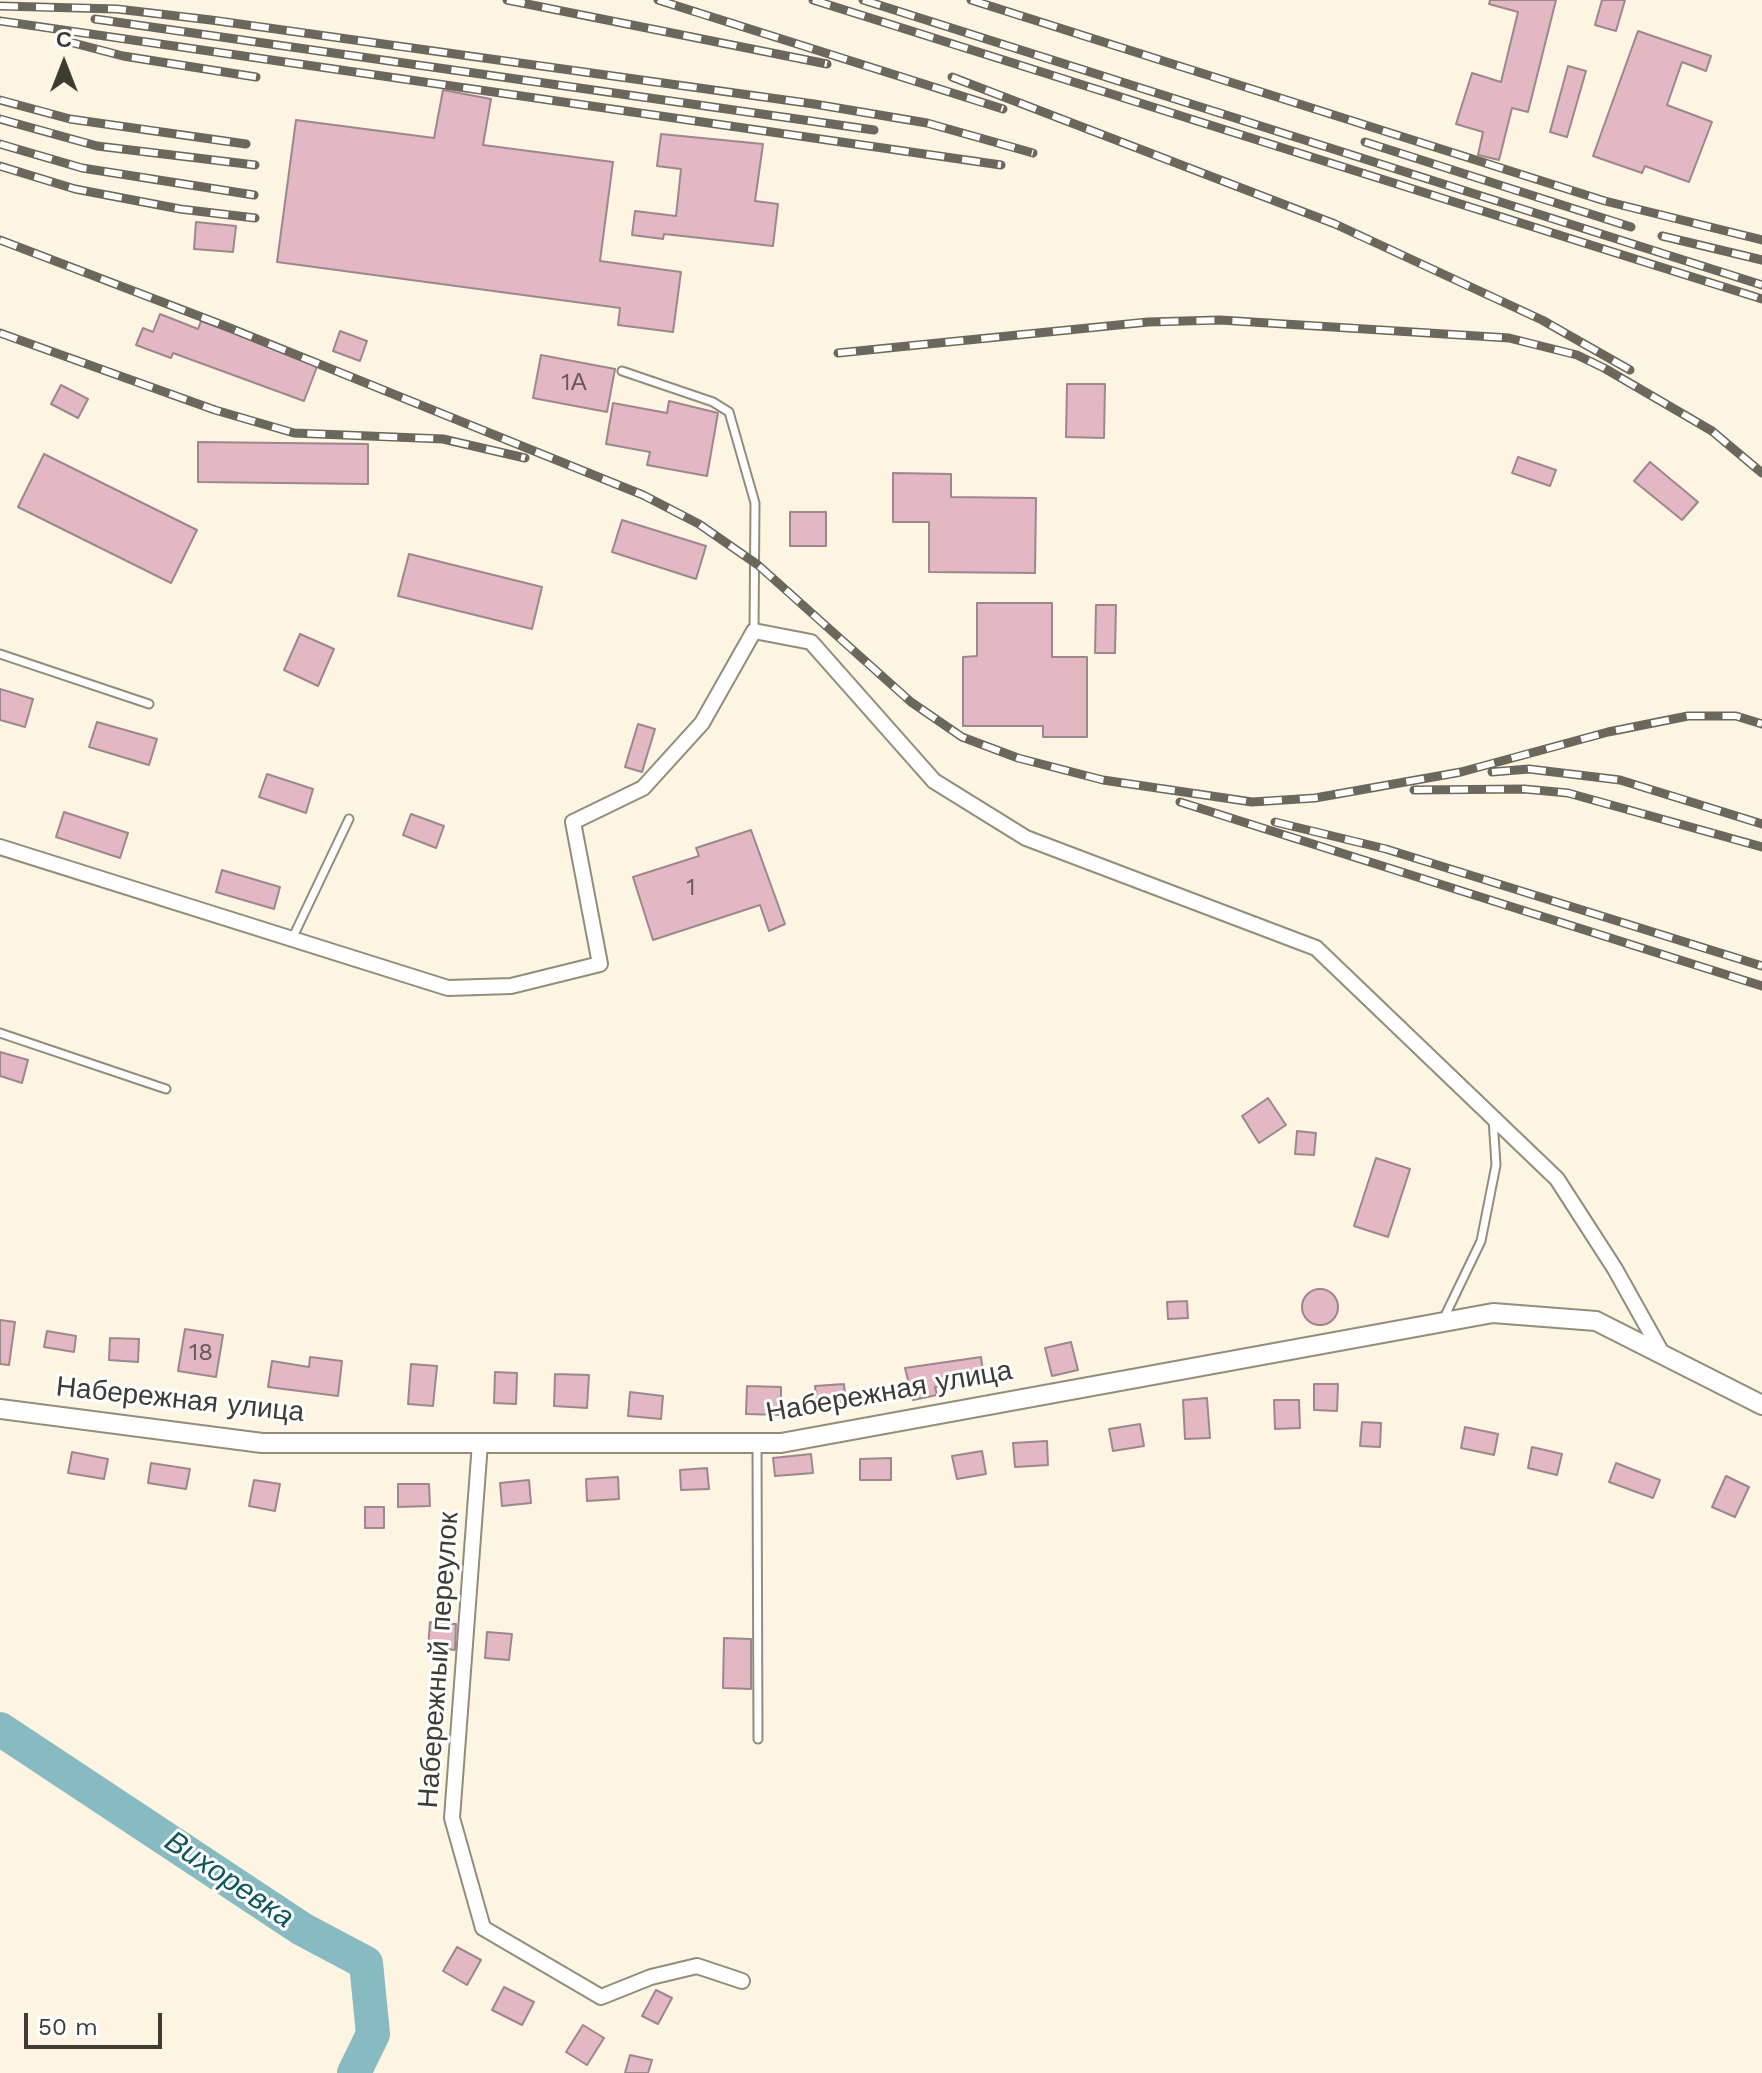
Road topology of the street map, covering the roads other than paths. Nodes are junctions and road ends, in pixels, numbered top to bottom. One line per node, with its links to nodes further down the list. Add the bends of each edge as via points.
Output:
1 (622, 371): 2 (lane, via 729,412 755,503)
2 (754, 631): 7 (street, via 702,723 643,788 573,822 600,964 511,986 448,988); 10 (street, via 811,642 934,781 1026,838 1316,948)
3 (0, 654): 4 (lane)
4 (149, 704)
5 (349, 819): 7 (lane)
6 (0, 847): 7 (street)
7 (292, 939)
8 (0, 1033): 9 (lane)
9 (166, 1089)
10 (1493, 1119): 11 (lane, via 1496,1165 1481,1241); 12 (street, via 1557,1179)
11 (1442, 1322): 12 (street, Набережная улица, via 1493,1313 1596,1321); 16 (street, Набережная улица, via 781,1443)
12 (1663, 1355): 13 (street, Набережная улица)
13 (1762, 1405)
14 (0, 1409): 15 (street, Набережная улица, via 262,1443)
15 (480, 1443): 16 (street, Набережная улица); 18 (street, Набережный переулок, via 452,1818 483,1928 601,1997 697,1966)
16 (757, 1443): 17 (lane)
17 (758, 1739)
18 (742, 1981)

